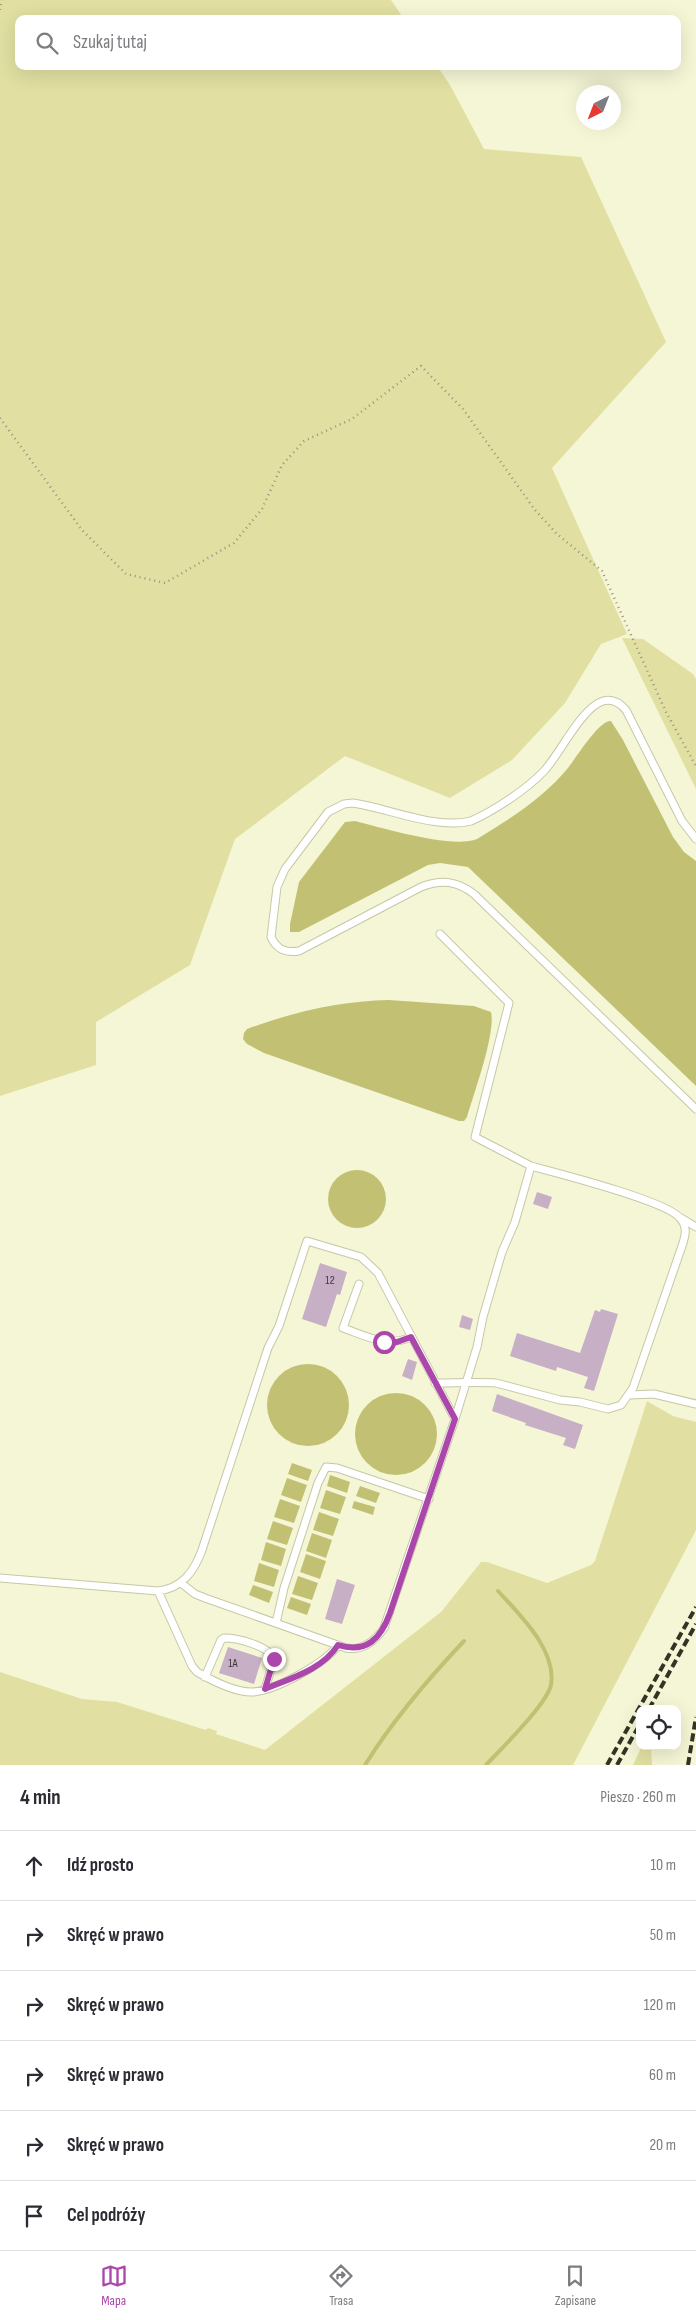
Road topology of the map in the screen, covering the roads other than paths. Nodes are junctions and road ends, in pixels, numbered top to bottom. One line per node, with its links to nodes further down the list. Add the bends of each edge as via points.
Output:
1 (696, 839): 3 (lane, via 682,821 626,710 613,700 603,701 587,713 538,777 471,821 442,822 354,803 328,812 280,878 271,937 281,950 299,951 421,887 440,881 458,884 474,894)
2 (440, 934): 4 (lane, via 509,1003 475,1137)
3 (696, 1110)
4 (531, 1166): 5 (lane, via 651,1202); 10 (lane, via 515,1222 502,1252)
5 (681, 1218): 6 (lane); 11 (lane, via 685,1226 683,1243)
6 (696, 1228)
7 (359, 1284): 8 (lane, via 343,1328 384,1342)
8 (411, 1337): 9 (lane); 16 (lane, via 378,1273 368,1261 342,1249 307,1241 198,1560 194,1570)
9 (436, 1383): 10 (lane); 13 (lane)
10 (466, 1383): 11 (lane, via 501,1384 608,1409 621,1406); 13 (lane)
11 (630, 1396): 12 (lane, via 654,1394)
12 (696, 1404)
13 (455, 1419): 14 (lane)
14 (429, 1498): 18 (lane, via 337,1468 326,1468 318,1483 284,1588); 19 (lane, via 384,1628 361,1648)
15 (0, 1578): 17 (lane)
16 (181, 1582): 17 (lane); 18 (lane, via 195,1594)
17 (158, 1591): 20 (lane, via 192,1666)
18 (276, 1623): 19 (lane)
19 (338, 1645): 21 (lane, via 331,1656 318,1665)
20 (205, 1677): 21 (lane, via 250,1692); 21 (lane, via 221,1640 232,1638 272,1655 274,1659)
21 (265, 1689)

